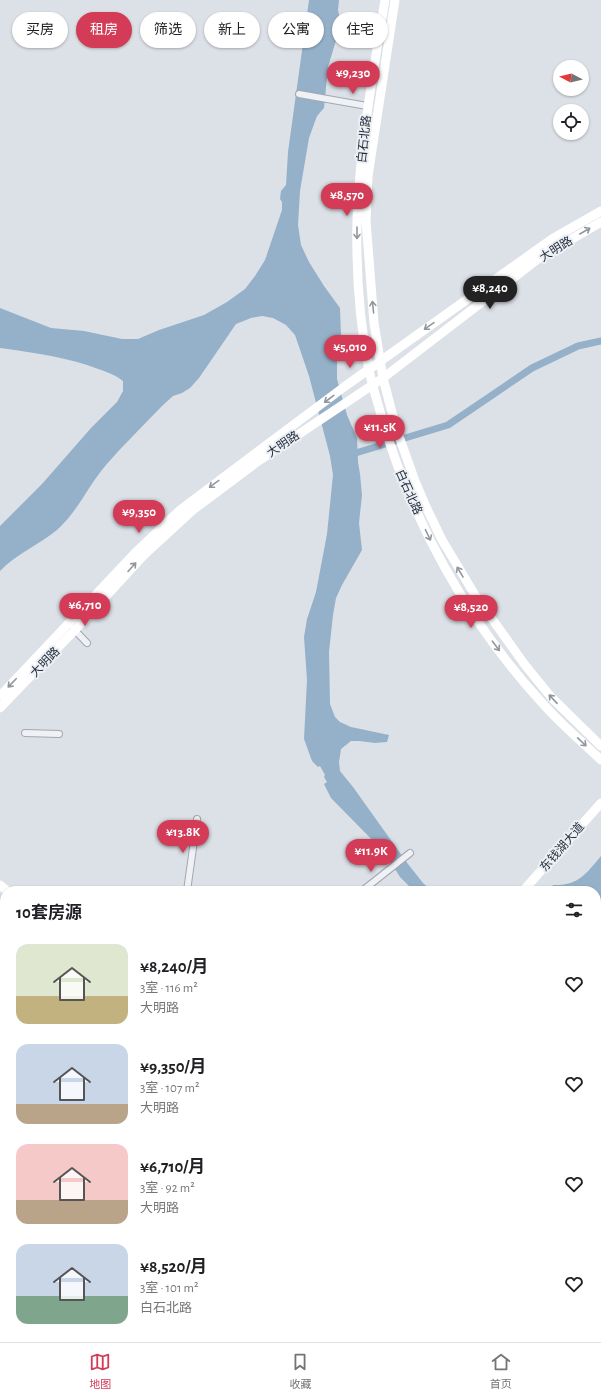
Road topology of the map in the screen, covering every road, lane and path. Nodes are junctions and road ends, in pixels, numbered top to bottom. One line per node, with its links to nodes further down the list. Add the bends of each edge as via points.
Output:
1 (385, 0): 4 (main road, 白石北路)
2 (395, 0): 7 (main road, 白石北路, one-way to 2, via 366,221 368,176)
3 (299, 94): 4 (street)
4 (367, 106): 8 (main road, 白石北路, one-way to 8, via 359,178 357,256 360,305)
5 (601, 211): 7 (main road, 大明路, one-way to 7, via 552,239)
6 (601, 222): 9 (main road, 大明路, one-way to 6, via 538,259)
7 (380, 361): 8 (main road, 大明路); 9 (main road, 白石北路)
8 (369, 369): 10 (main road, 白石北路); 11 (main road, 大明路, one-way to 11, via 180,510 134,554)
9 (383, 378): 10 (main road, 大明路); 17 (main road, 白石北路, one-way to 9, via 551,697 525,665 475,595 442,540 415,481 396,428)
10 (372, 385): 11 (main road, 大明路, one-way to 10, via 193,510 257,462); 18 (main road, 白石北路, one-way to 18, via 395,461 409,494 435,549 462,597 488,636 544,705)
11 (72, 627): 12 (street); 13 (main road, 大明路, one-way to 13); 14 (main road, 大明路)
12 (87, 643)
13 (0, 696)
14 (0, 708)
15 (25, 733): 16 (street)
16 (59, 734)
17 (601, 746)
18 (601, 760)
19 (601, 803): 24 (main road, 东钱湖大道)
20 (197, 819): 22 (street)
21 (410, 853): 23 (street)
22 (188, 886)
23 (368, 886)
24 (527, 886)

